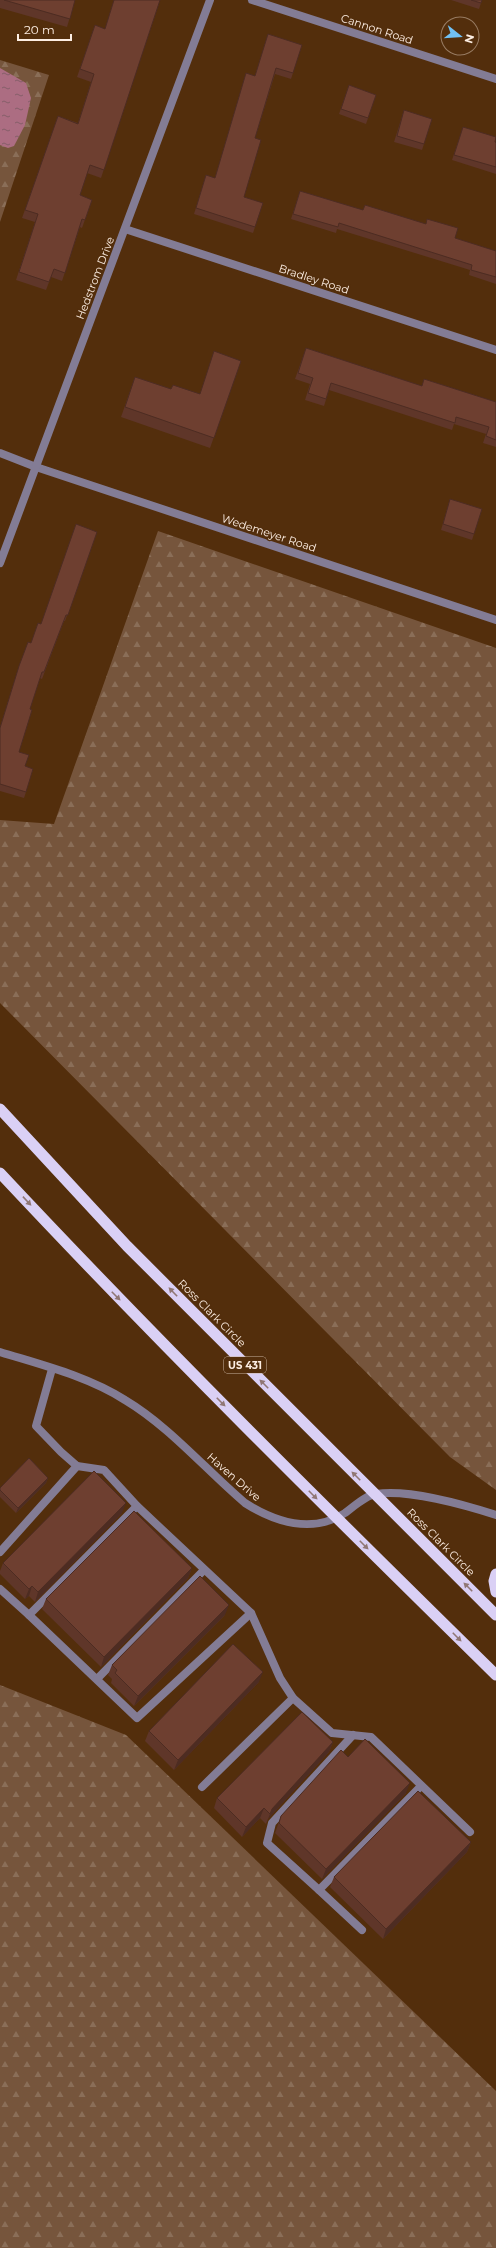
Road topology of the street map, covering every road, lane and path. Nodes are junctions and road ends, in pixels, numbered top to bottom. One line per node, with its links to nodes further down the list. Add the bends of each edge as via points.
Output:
1 (210, 0): 4 (street, Hedstrom Drive)
2 (252, 0): 3 (street, Cannon Road)
3 (496, 79)
4 (125, 229): 5 (street, Bradley Road); 7 (street, Hedstrom Drive)
5 (496, 350)
6 (0, 453): 7 (street, Wedemeyer Road)
7 (36, 467): 8 (street, Hedstrom Drive); 9 (street, Wedemeyer Road)
8 (0, 564)
9 (496, 620)
10 (0, 1109): 15 (highway, Ross Clark Circle / US 431, one-way to 10, via 127,1246)
11 (0, 1173): 18 (highway, one-way to 18, via 104,1284)
12 (0, 1352): 13 (street, Haven Drive)
13 (52, 1369): 14 (street, via 36,1426); 18 (street, Haven Drive, via 104,1388 140,1409 226,1488 259,1513 296,1524 314,1524)
14 (77, 1466): 16 (street, via 104,1470); 19 (street)
15 (374, 1494): 17 (street, via 410,1496); 18 (street, Haven Drive); 26 (highway, Ross Clark Circle / US 431, one-way to 15)
16 (137, 1506): 20 (street); 25 (street)
17 (496, 1514)
18 (336, 1518): 27 (highway, one-way to 27)
19 (0, 1552)
20 (204, 1570): 24 (street); 28 (street)
21 (496, 1574): 23 (highway)
22 (0, 1589): 25 (street)
23 (496, 1592)
24 (251, 1613): 28 (street, via 137,1718); 29 (street, via 280,1678)
25 (29, 1615): 28 (street)
26 (496, 1615)
27 (496, 1675)
28 (98, 1679)
29 (292, 1698): 30 (street, via 332,1733); 32 (street)
30 (353, 1735): 31 (street, via 370,1737); 34 (street, via 272,1822 267,1843)
31 (421, 1786): 33 (street); 34 (street)
32 (202, 1787)
33 (470, 1832)
34 (319, 1890): 35 (street)
35 (362, 1930)

